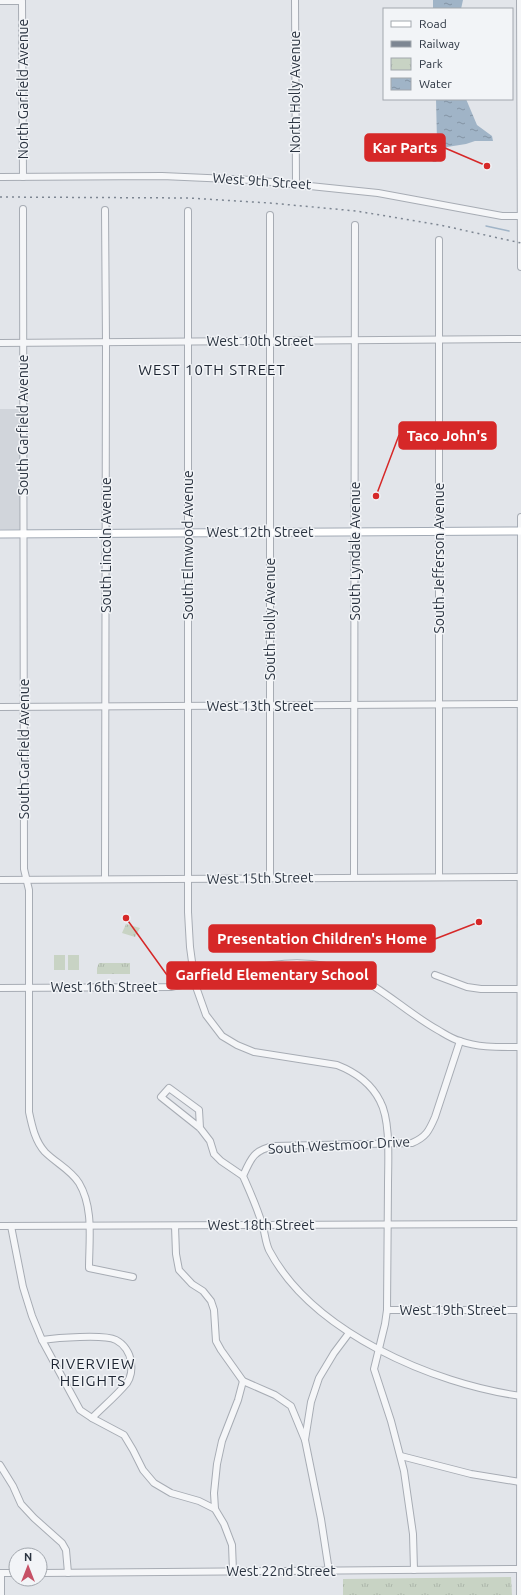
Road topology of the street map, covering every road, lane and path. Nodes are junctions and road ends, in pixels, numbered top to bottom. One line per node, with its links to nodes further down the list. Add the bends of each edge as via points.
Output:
1 (295, 0): 6 (street, North Holly Avenue)
2 (520, 0): 11 (street)
3 (0, 1): 5 (street, North Garfield Avenue, via 22,1)
4 (0, 177): 5 (street, West 9th Street)
5 (23, 177): 6 (street, West 9th Street, via 198,177)
6 (296, 184): 11 (street, West 9th Street, via 378,193 502,216)
7 (23, 209): 22 (street, South Garfield Avenue)
8 (105, 210): 20 (street, South Lincoln Avenue)
9 (188, 211): 18 (street, South Elmwood Avenue)
10 (270, 216): 19 (street, South Holly Avenue)
11 (521, 216): 14 (street)
12 (355, 225): 16 (street, South Lyndale Avenue)
13 (439, 240): 17 (street, South Jefferson Avenue)
14 (521, 267)
15 (521, 339): 17 (street, West 10th Street)
16 (354, 340): 17 (street, West 10th Street); 19 (street, West 10th Street); 27 (street, South Lyndale Avenue)
17 (439, 340): 24 (street, South Jefferson Avenue)
18 (188, 341): 19 (street, West 10th Street); 20 (street, West 10th Street); 29 (street, South Elmwood Avenue)
19 (270, 341): 26 (street, South Holly Avenue)
20 (106, 342): 22 (street, West 10th Street); 28 (street, South Lincoln Avenue)
21 (0, 343): 22 (street, West 10th Street)
22 (23, 343): 31 (street, South Garfield Avenue)
23 (521, 518): 25 (street)
24 (440, 531): 25 (main road, West 12th Street); 27 (main road, West 12th Street); 32 (street, South Jefferson Avenue)
25 (521, 531): 33 (street)
26 (270, 532): 27 (main road, West 12th Street); 29 (main road, West 12th Street); 34 (street, South Holly Avenue)
27 (355, 532): 35 (street, South Lyndale Avenue)
28 (105, 533): 29 (main road, West 12th Street); 31 (main road, West 12th Street); 38 (street, South Lincoln Avenue)
29 (188, 533): 36 (street, South Elmwood Avenue)
30 (0, 534): 31 (main road, West 12th Street)
31 (23, 534): 37 (street, South Garfield Avenue)
32 (439, 704): 33 (street, West 13th Street); 35 (street, West 13th Street); 42 (street, South Jefferson Avenue)
33 (521, 704): 40 (street)
34 (270, 705): 35 (street, West 13th Street); 36 (street, West 13th Street); 45 (street, South Holly Avenue)
35 (355, 705): 41 (street, South Lyndale Avenue)
36 (188, 706): 38 (street, West 13th Street); 44 (street, South Elmwood Avenue)
37 (24, 707): 38 (street, West 13th Street); 39 (street, West 13th Street); 48 (street, South Garfield Avenue, via 24,869)
38 (105, 707): 46 (street, South Lincoln Avenue)
39 (0, 708)
40 (521, 791): 43 (street)
41 (354, 877): 42 (street, West 15th Street); 45 (street, West 15th Street)
42 (439, 877): 43 (street, West 15th Street)
43 (521, 877): 53 (street)
44 (188, 878): 45 (street, West 15th Street); 46 (street, West 15th Street); 50 (street, South Elmwood Avenue, via 190,947)
45 (270, 878)
46 (105, 879): 48 (street, West 15th Street)
47 (0, 880): 48 (street, West 15th Street)
48 (27, 880): 52 (street, South Garfield Avenue)
49 (435, 975): 53 (street, via 467,987)
50 (195, 984): 52 (street, West 16th Street, via 171,987); 54 (street, West 16th Street, via 258,966 279,963 328,966 363,979 420,1020); 57 (street, South Elmwood Avenue, via 206,1015 222,1036 254,1052 337,1065 360,1077 381,1101)
51 (0, 988): 52 (street, West 16th Street)
52 (28, 988): 64 (street, South Garfield Avenue, via 29,1112 34,1132 43,1149 70,1172 79,1184 87,1201)
53 (520, 990): 55 (street)
54 (460, 1041): 55 (street, West 16th Street); 57 (street, South Westmoor Drive, via 430,1128 423,1138 412,1143)
55 (520, 1047): 59 (street)
56 (200, 1128): 56 (street, via 161,1097 169,1088 199,1110); 58 (street, via 210,1141 214,1154)
57 (388, 1144): 58 (street, South Westmoor Drive, via 274,1146 258,1151 250,1159); 61 (street, South Elmwood Avenue)
58 (243, 1176): 60 (street)
59 (521, 1224): 61 (street, West 18th Street); 68 (street)
60 (263, 1225): 61 (street, West 18th Street); 65 (street, West 18th Street); 69 (street, via 268,1249 287,1277 308,1299)
61 (388, 1225): 67 (street)
62 (0, 1226): 63 (street, West 18th Street)
63 (12, 1226): 64 (street, West 18th Street); 70 (street, via 23,1287)
64 (88, 1226): 65 (street, West 18th Street); 66 (street, South Garfield Avenue, via 89,1268)
65 (175, 1226): 72 (street, via 179,1270 211,1301 216,1341 228,1363)
66 (133, 1277)
67 (386, 1310): 68 (street, West 19th Street); 71 (street)
68 (520, 1310): 73 (street)
69 (349, 1333): 71 (street); 75 (street, via 319,1378 311,1402)
70 (42, 1340): 74 (street, via 80,1410); 74 (street, via 60,1337 106,1338 114,1339 127,1350 132,1368 127,1382)
71 (379, 1349): 73 (street, via 451,1380); 76 (street, via 374,1369)
72 (243, 1381): 75 (street, via 275,1395 290,1406); 79 (street, via 222,1441 214,1493)
73 (521, 1396): 78 (street)
74 (92, 1418): 79 (street, via 124,1435 143,1470 154,1484)
75 (305, 1440): 82 (street)
76 (401, 1456): 78 (street, via 471,1474); 81 (street, via 410,1514)
77 (0, 1465): 83 (street, via 21,1504 62,1543 66,1550)
78 (520, 1482): 80 (street)
79 (215, 1509): 84 (street, via 232,1545)
80 (520, 1569): 81 (street, West 22nd Street); 88 (street)
81 (414, 1570): 82 (street, West 22nd Street)
82 (329, 1571): 84 (street, West 22nd Street)
83 (68, 1572): 84 (street, West 22nd Street); 86 (street, West 22nd Street)
84 (233, 1572)
85 (1, 1573): 87 (street)
86 (48, 1573)
87 (1, 1595)
88 (520, 1595)

